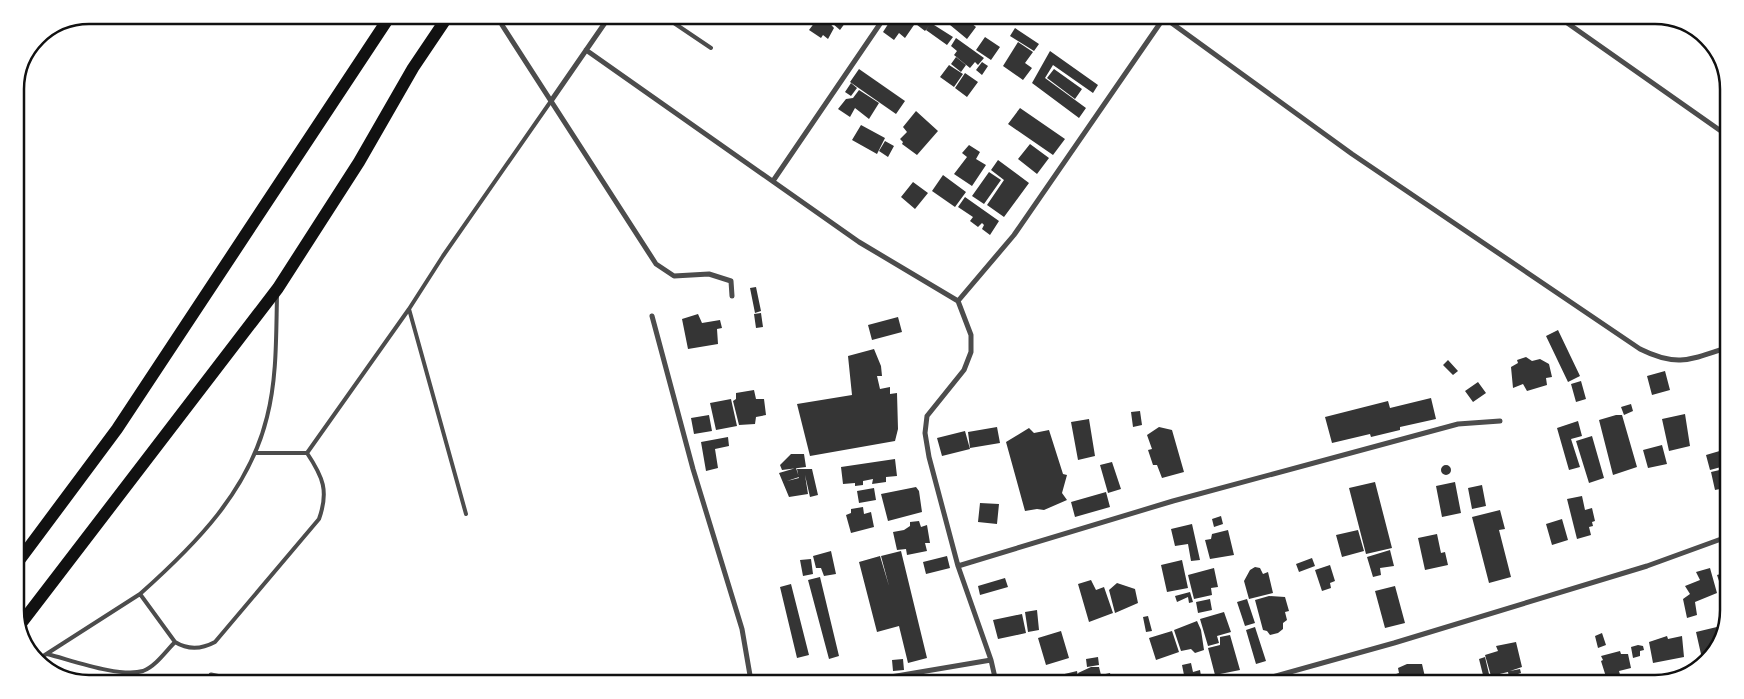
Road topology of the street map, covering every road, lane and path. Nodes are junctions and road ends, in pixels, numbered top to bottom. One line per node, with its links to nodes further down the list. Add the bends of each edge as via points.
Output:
1 (383, 24): 26 (highway, via 117,429)
2 (443, 24): 15 (highway)
3 (502, 24): 12 (street)
4 (604, 24): 11 (street)
5 (675, 24): 10 (lane)
6 (880, 24): 14 (street)
7 (1162, 24): 17 (street, via 1014,235)
8 (1172, 24): 20 (street, via 1352,154 1640,349 1666,361 1686,360)
9 (1569, 24): 13 (street)
10 (711, 48)
11 (586, 50): 12 (street); 14 (street)
12 (551, 101): 16 (street, via 656,264 674,276 709,274 731,280); 18 (lane)
13 (1720, 130)
14 (773, 181): 17 (street, via 860,242)
15 (278, 288): 22 (lane, via 268,416); 29 (highway)
16 (732, 296)
17 (958, 301): 27 (street, via 971,336 971,352 964,370 928,416 925,433)
18 (409, 309): 23 (lane); 24 (lane)
19 (652, 316): 34 (street, via 693,469 742,629)
20 (1720, 350)
21 (1500, 421): 27 (street, via 1449,427 1173,501)
22 (256, 453): 23 (lane); 28 (lane, via 239,488 182,557)
23 (307, 453): 30 (lane, via 320,473 324,487 324,505 319,519 215,642 204,648)
24 (466, 514)
25 (1720, 539): 37 (street, via 1619,575)
26 (24, 554)
27 (958, 566): 33 (street)
28 (140, 594): 30 (lane); 31 (lane)
29 (25, 619)
30 (175, 642): 31 (lane, via 153,665 143,671 128,673)
31 (47, 654): 32 (lane)
32 (43, 656)
33 (991, 660): 35 (street); 36 (street)
34 (750, 675)
35 (902, 675)
36 (994, 675)
37 (1280, 675)

